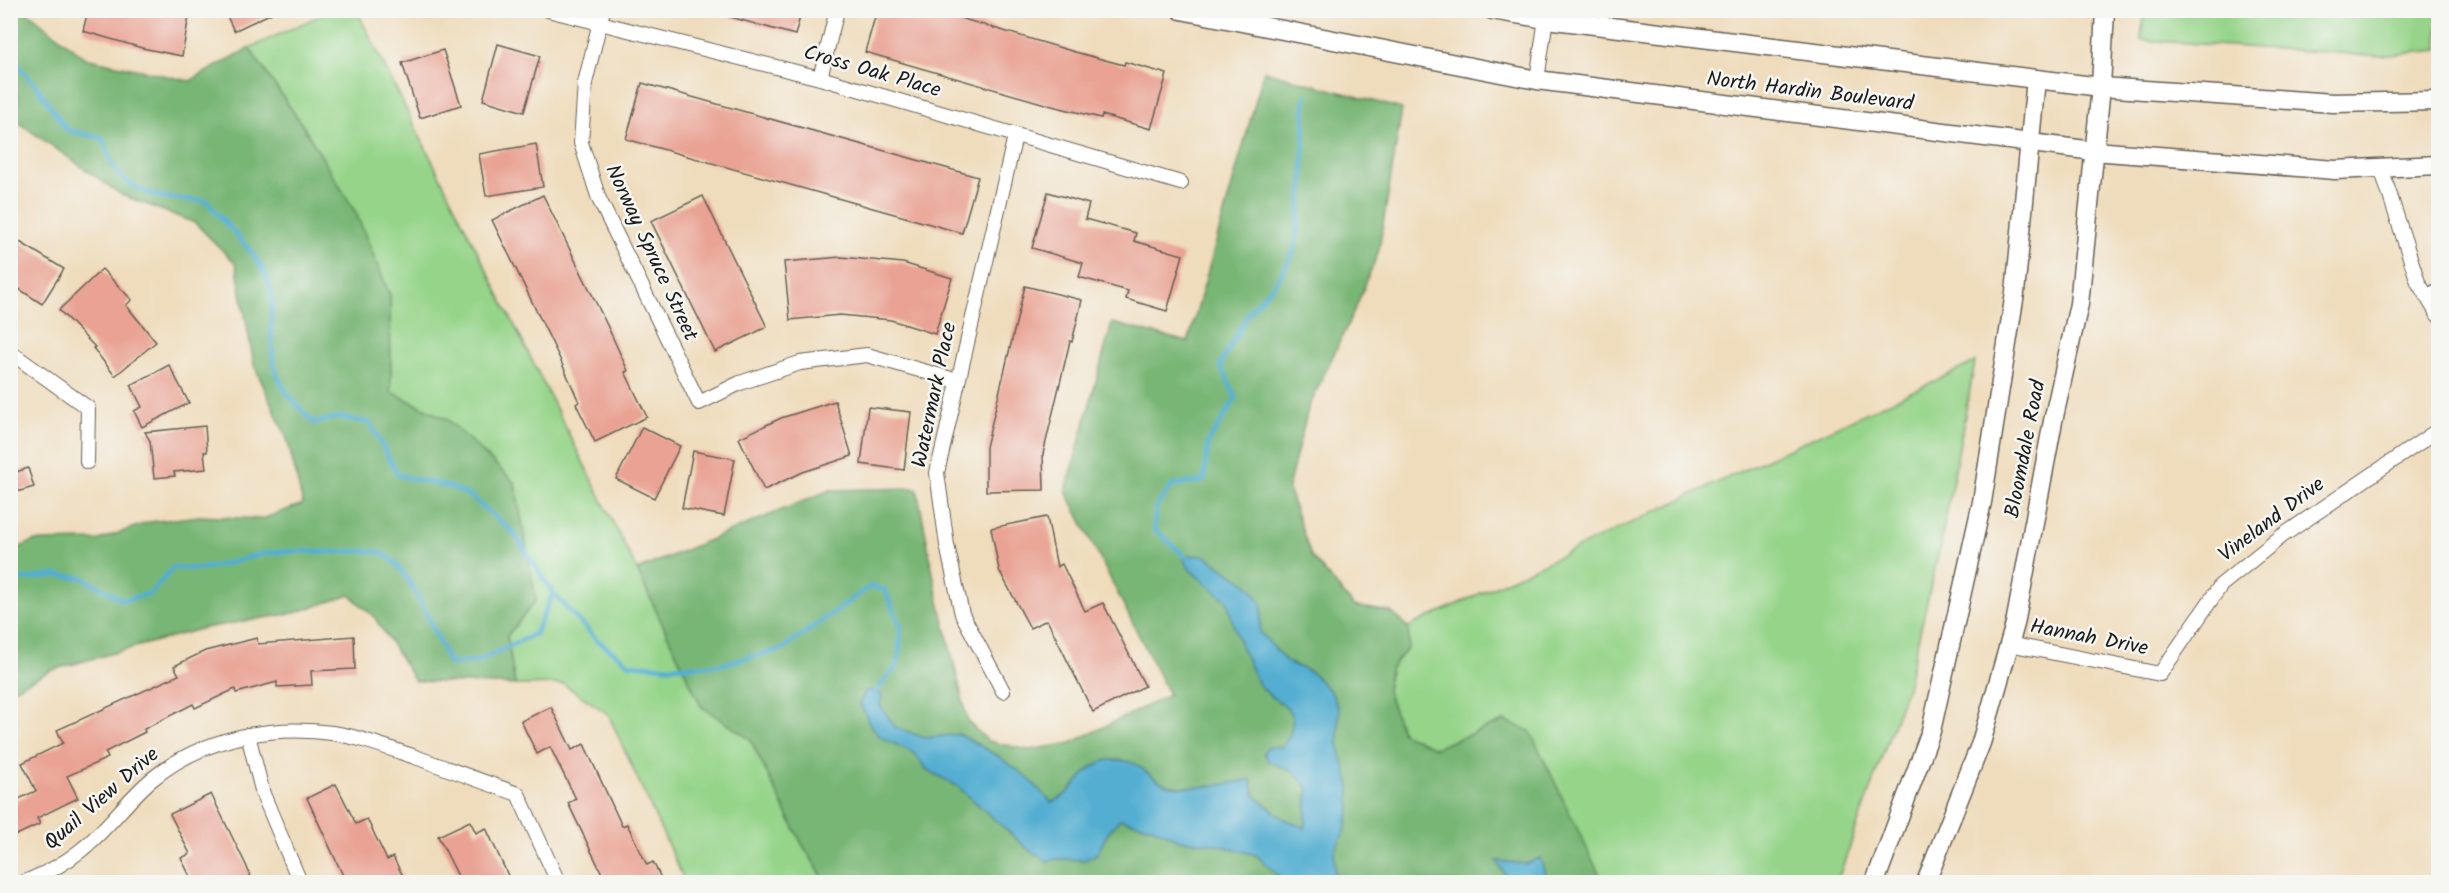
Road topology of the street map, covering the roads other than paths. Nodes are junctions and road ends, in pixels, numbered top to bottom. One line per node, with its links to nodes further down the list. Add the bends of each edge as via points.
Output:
1 (548, 10): 7 (street, Cross Oak Place)
2 (837, 10): 8 (street)
3 (1181, 10): 10 (street, North Hardin Boulevard)
4 (1492, 10): 6 (street, North Hardin Boulevard)
5 (2105, 10): 11 (street, Bloomdale Road)
6 (1547, 15): 9 (street, North Hardin Boulevard); 10 (street)
7 (601, 17): 8 (street, Cross Oak Place); 23 (street, Norway Spruce Street, via 585,83 581,143 599,199 699,403 741,383 800,363 867,355)
8 (820, 78): 13 (street, Cross Oak Place)
9 (2036, 79): 11 (street, North Hardin Boulevard); 14 (street, Bloomdale Road)
10 (1537, 80): 14 (street, North Hardin Boulevard)
11 (2101, 87): 12 (street, North Hardin Boulevard, via 2332,104); 15 (street, Bloomdale Road)
12 (2439, 100)
13 (1015, 136): 18 (street, Cross Oak Place); 23 (street, Watermark Place)
14 (2030, 143): 15 (street, North Hardin Boulevard); 34 (street, Bloomdale Road, via 2015,293 1982,502 1931,731)
15 (2094, 151): 17 (street, North Hardin Boulevard, via 2335,170); 26 (street, Bloomdale Road, via 2079,304)
16 (2439, 165): 17 (street, North Hardin Boulevard)
17 (2381, 168): 20 (street, via 2418,282)
18 (1181, 183)
19 (2439, 287): 20 (lane)
20 (2426, 293): 21 (street)
21 (2439, 315)
22 (10, 352): 25 (street, via 88,408)
23 (958, 381): 28 (street, Watermark Place, via 937,473 940,497 962,614)
24 (2439, 430): 27 (street, Vineland Drive, via 2283,536 2221,585)
25 (87, 462)
26 (2009, 644): 27 (street, Hannah Drive); 35 (street, Bloomdale Road, via 1981,743)
27 (2160, 674)
28 (1003, 691)
29 (248, 735): 30 (street, Quail View Drive, via 205,748 164,769 81,851); 32 (street, via 266,803); 33 (street, Quail View Drive, via 299,730 350,736 518,794)
30 (40, 879): 31 (street, Quail View Drive)
31 (25, 882)
32 (300, 882)
33 (558, 882)
34 (1875, 882)
35 (1926, 882)

